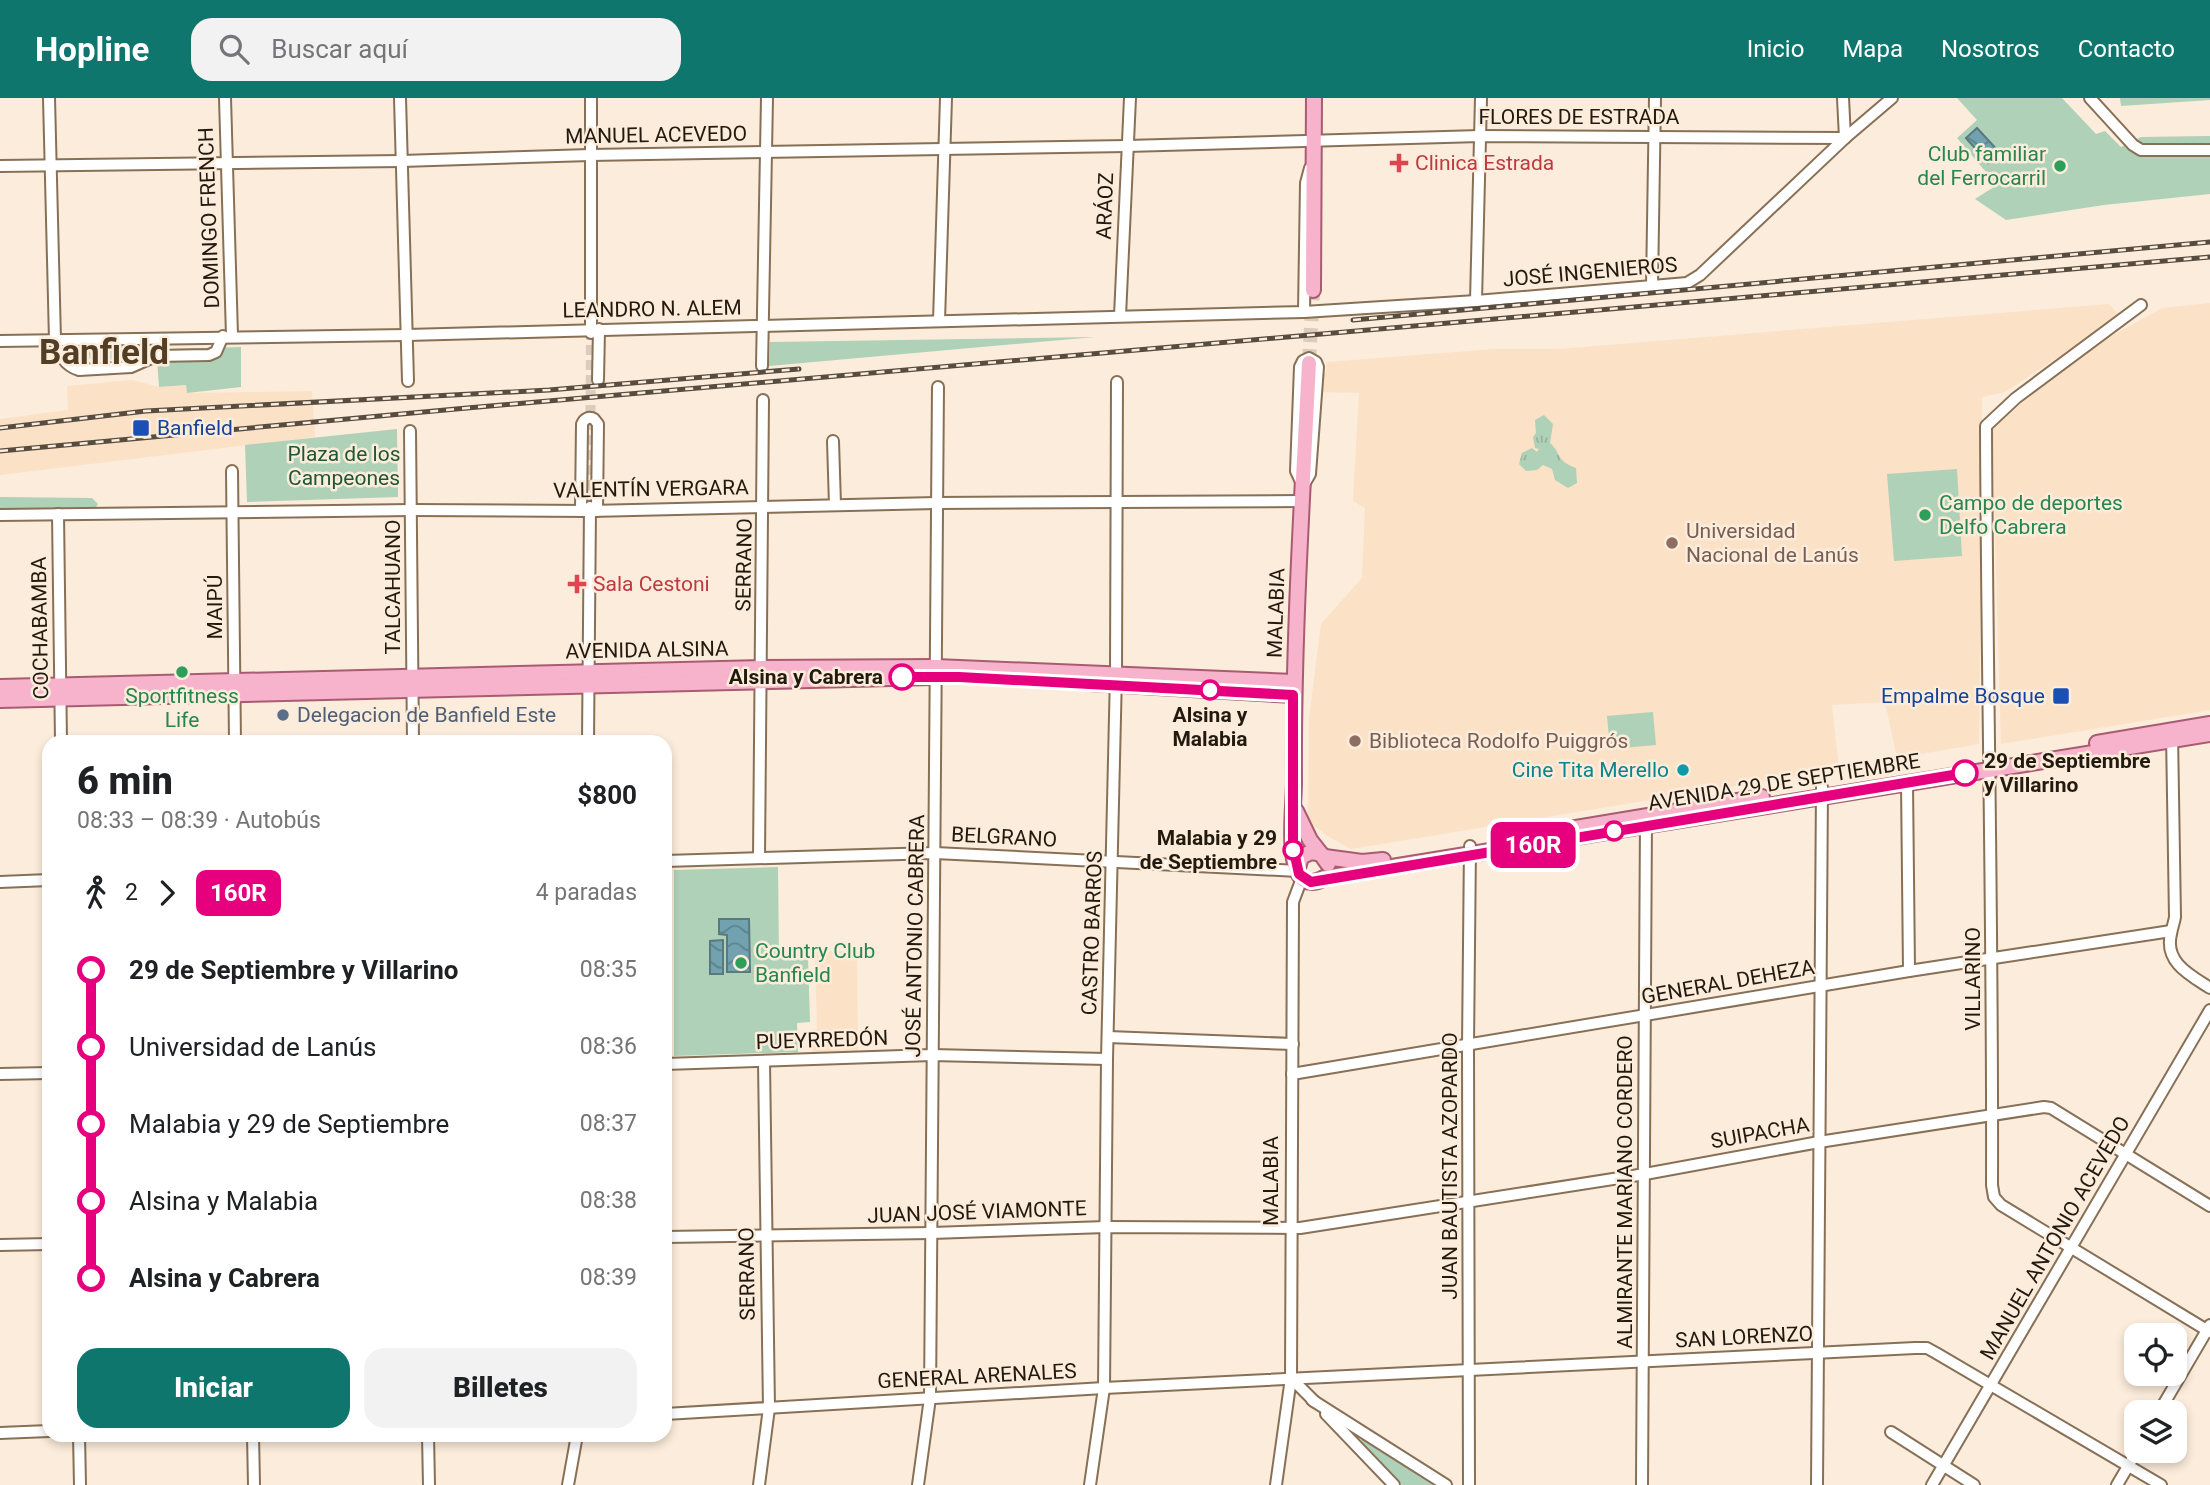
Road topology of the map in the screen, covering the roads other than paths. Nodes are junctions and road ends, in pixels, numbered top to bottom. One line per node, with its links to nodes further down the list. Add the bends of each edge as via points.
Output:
1 (49, 98): 26 (street)
2 (225, 98): 25 (street, DOMINGO FRENCH)
3 (400, 98): 24 (street)
4 (591, 98): 22 (street)
5 (767, 98): 21 (street)
6 (946, 98): 19 (street)
7 (1130, 98): 18 (street, ARÁOZ)
8 (1314, 98): 17 (main road)
9 (1481, 98): 15 (street)
10 (1655, 98): 14 (street)
11 (1843, 98): 16 (street)
12 (1892, 98): 16 (street, JOSÉ INGENIEROS)
13 (2090, 98): 20 (street, via 2141,150)
14 (1655, 135): 15 (street, FLORES DE ESTRADA); 16 (street, FLORES DE ESTRADA); 28 (street)
15 (1480, 136): 17 (street, FLORES DE ESTRADA); 30 (street)
16 (1844, 138): 28 (street, JOSÉ INGENIEROS, via 1693,281)
17 (1313, 141): 18 (street, MANUEL ACEVEDO); 23 (main road)
18 (1127, 146): 19 (street, MANUEL ACEVEDO); 34 (street, ARÁOZ)
19 (944, 149): 21 (street, MANUEL ACEVEDO); 35 (street)
20 (2210, 150)
21 (766, 152): 22 (street, MANUEL ACEVEDO); 36 (street)
22 (590, 155): 24 (street, MANUEL ACEVEDO); 37 (street)
23 (1312, 156): 29 (main road); 32 (street, via 1320,184); 33 (street, via 1306,183)
24 (402, 161): 25 (street, MANUEL ACEVEDO); 38 (street)
25 (227, 163): 26 (street, MANUEL ACEVEDO); 39 (street, DOMINGO FRENCH)
26 (50, 165): 27 (street, MANUEL ACEVEDO); 40 (street)
27 (0, 166)
28 (1652, 287): 30 (street, JOSÉ INGENIEROS)
29 (1313, 290)
30 (1476, 301): 32 (street, JOSÉ INGENIEROS)
31 (2141, 304): 80 (street, VILLARINO, via 1986,426)
32 (1319, 311): 33 (street, JOSÉ INGENIEROS)
33 (1304, 312): 34 (street, LEANDRO N. ALEM)
34 (1121, 316): 35 (street, LEANDRO N. ALEM)
35 (939, 321): 36 (street, LEANDRO N. ALEM)
36 (762, 325): 37 (street, LEANDRO N. ALEM); 43 (street)
37 (594, 331): 38 (street, LEANDRO N. ALEM); 44 (street)
38 (407, 335): 39 (street, LEANDRO N. ALEM); 45 (street)
39 (227, 336): 40 (street, LEANDRO N. ALEM); 40 (street, via 209,355 156,356 131,367 79,370 67,364)
40 (55, 340): 41 (street, LEANDRO N. ALEM)
41 (0, 341)
42 (1310, 363): 52 (main road, MALABIA)
43 (762, 366)
44 (598, 380)
45 (408, 381)
46 (1117, 382): 54 (street, CASTRO BARROS)
47 (937, 387): 55 (street, JOSÉ ANTONIO CABRERA)
48 (763, 400): 57 (street, SERRANO)
49 (410, 431): 59 (street, TALCAHUANO)
50 (833, 441): 56 (street)
51 (232, 471): 60 (street, MAIPÚ)
52 (1303, 486): 52 (street, MALABIA, via 1311,474 1318,367 1309,358 1300,367 1296,471); 53 (main road, MALABIA)
53 (1302, 501): 54 (street, VALENTÍN VERGARA); 70 (main road, MALABIA)
54 (1118, 502): 55 (street, VALENTÍN VERGARA); 66 (street, CASTRO BARROS)
55 (936, 503): 56 (street, VALENTÍN VERGARA); 63 (street, JOSÉ ANTONIO CABRERA)
56 (835, 505): 57 (street, VALENTÍN VERGARA)
57 (764, 506): 58 (street, VALENTÍN VERGARA); 64 (street, SERRANO)
58 (589, 509): 58 (street, via 598,424 589,418 582,425); 59 (street, VALENTÍN VERGARA); 65 (street)
59 (412, 510): 60 (street, VALENTÍN VERGARA); 67 (street, TALCAHUANO)
60 (234, 513): 61 (street, VALENTÍN VERGARA); 69 (street, MAIPÚ)
61 (58, 514): 62 (street, VALENTÍN VERGARA); 71 (street, COCHABAMBA)
62 (0, 515)
63 (936, 672): 64 (main road, AVENIDA ALSINA); 66 (main road, AVENIDA ALSINA); 86 (street, JOSÉ ANTONIO CABRERA)
64 (762, 674): 65 (main road, AVENIDA ALSINA); 88 (street, SERRANO)
65 (588, 678): 67 (main road, AVENIDA ALSINA); 78 (street)
66 (1116, 679): 70 (main road, AVENIDA ALSINA); 90 (street, CASTRO BARROS)
67 (412, 683): 69 (main road, AVENIDA ALSINA); 77 (street, TALCAHUANO)
68 (0, 687): 71 (main road, AVENIDA ALSINA)
69 (235, 688): 71 (main road, AVENIDA ALSINA); 76 (street, MAIPÚ)
70 (1294, 689): 83 (main road, MALABIA)
71 (60, 692): 72 (main road, AVENIDA ALSINA); 75 (street, COCHABAMBA)
72 (0, 699)
73 (2210, 724): 79 (main road, AVENIDA 29 DE SEPTIEMBRE)
74 (2210, 734): 79 (main road, AVENIDA 29 DE SEPTIEMBRE)
75 (61, 735)
76 (235, 735)
77 (412, 735)
78 (588, 735)
79 (2172, 736): 80 (main road, AVENIDA 29 DE SEPTIEMBRE); 95 (street, via 2175,917)
80 (1991, 765): 81 (main road, AVENIDA 29 DE SEPTIEMBRE); 82 (main road, AVENIDA 29 DE SEPTIEMBRE); 96 (street, VILLARINO)
81 (1907, 783): 82 (main road, AVENIDA 29 DE SEPTIEMBRE); 97 (street)
82 (1822, 792): 84 (main road, AVENIDA 29 DE SEPTIEMBRE); 98 (street)
83 (1294, 806): 87 (main road); 91 (main road, MALABIA, via 1293,847)
84 (1646, 821): 85 (main road, AVENIDA 29 DE SEPTIEMBRE); 101 (street, ALMIRANTE MARIANO CORDERO)
85 (1471, 851): 87 (main road, AVENIDA 29 DE SEPTIEMBRE, via 1372,862); 92 (main road, AVENIDA 29 DE SEPTIEMBRE); 104 (street, JUAN BAUTISTA AZOPARDO)
86 (935, 853): 88 (street, BELGRANO); 90 (street, BELGRANO); 105 (street, JOSÉ ANTONIO CABRERA)
87 (1323, 856): 91 (main road, via 1305,853 1298,862); 92 (main road, via 1328,868)
88 (759, 857): 89 (street, BELGRANO)
89 (672, 861)
90 (1113, 863): 91 (street, BELGRANO); 102 (street, CASTRO BARROS)
91 (1299, 872): 92 (main road, via 1311,882); 103 (street, MALABIA, via 1293,902)
92 (1324, 878)
93 (42, 880): 94 (street)
94 (0, 882)
95 (2171, 931): 96 (street, GENERAL DEHEZA); 99 (street, via 2171,953 2181,969)
96 (1993, 958): 97 (street, GENERAL DEHEZA); 112 (street, VILLARINO)
97 (1909, 971): 98 (street, GENERAL DEHEZA)
98 (1819, 986): 101 (street, GENERAL DEHEZA); 113 (street)
99 (2210, 988)
100 (2210, 1010): 114 (street, MANUEL ANTONIO ACEVEDO)
101 (1645, 1016): 104 (street, GENERAL DEHEZA); 115 (street, ALMIRANTE MARIANO CORDERO)
102 (1108, 1037): 103 (street); 106 (street, CASTRO BARROS)
103 (1293, 1044): 111 (street, MALABIA)
104 (1468, 1046): 111 (street, GENERAL DEHEZA); 116 (street, JUAN BAUTISTA AZOPARDO)
105 (932, 1055): 106 (street, PUEYRREDÓN); 107 (street, PUEYRREDÓN); 120 (street, JOSÉ ANTONIO CABRERA)
106 (1107, 1059): 118 (street, CASTRO BARROS)
107 (764, 1062): 108 (street, PUEYRREDÓN); 121 (street, SERRANO)
108 (672, 1064)
109 (42, 1073): 110 (street)
110 (0, 1074)
111 (1292, 1074): 119 (street, MALABIA)
112 (1992, 1114): 113 (street, SUIPACHA); 114 (street, SUIPACHA, via 2051,1108); 125 (street, VILLARINO, via 1994,1197)
113 (1819, 1142): 115 (street, SUIPACHA); 127 (street)
114 (2127, 1153): 117 (street, SUIPACHA); 125 (street, MANUEL ANTONIO ACEVEDO)
115 (1645, 1174): 116 (street, SUIPACHA); 128 (street, ALMIRANTE MARIANO CORDERO)
116 (1469, 1201): 119 (street, SUIPACHA); 129 (street, JUAN BAUTISTA AZOPARDO)
117 (2210, 1206)
118 (1106, 1227): 119 (street, JUAN JOSÉ VIAMONTE); 120 (street, JUAN JOSÉ VIAMONTE); 132 (street, CASTRO BARROS)
119 (1291, 1227): 130 (street, MALABIA)
120 (932, 1233): 121 (street, JUAN JOSÉ VIAMONTE); 133 (street, JOSÉ ANTONIO CABRERA)
121 (765, 1236): 122 (street, JUAN JOSÉ VIAMONTE); 136 (street, SERRANO)
122 (672, 1237)
123 (42, 1244): 124 (street)
124 (0, 1245)
125 (2070, 1249): 126 (street); 131 (street, MANUEL ANTONIO ACEVEDO)
126 (2209, 1329): 135 (street)
127 (1817, 1353): 128 (street, SAN LORENZO); 131 (street, SAN LORENZO, via 1927,1348); 159 (street)
128 (1643, 1361): 129 (street, SAN LORENZO); 158 (street, ALMIRANTE MARIANO CORDERO)
129 (1470, 1369): 130 (street, SAN LORENZO); 157 (street, JUAN BAUTISTA AZOPARDO)
130 (1291, 1378): 132 (street, GENERAL ARENALES); 134 (street); 154 (street, MALABIA)
131 (1992, 1384): 145 (street, SAN LORENZO); 146 (street, MANUEL ANTONIO ACEVEDO)
132 (1104, 1388): 133 (street, GENERAL ARENALES); 153 (street, CASTRO BARROS)
133 (930, 1398): 136 (street, GENERAL ARENALES); 152 (street, JOSÉ ANTONIO CABRERA)
134 (1312, 1399): 155 (street); 156 (street)
135 (2167, 1400)
136 (769, 1408): 137 (street, GENERAL ARENALES); 151 (street, SERRANO)
137 (672, 1413)
138 (42, 1431): 140 (street)
139 (1891, 1432): 146 (street)
140 (0, 1433)
141 (79, 1442): 147 (street)
142 (253, 1442): 148 (street)
143 (428, 1442): 149 (street)
144 (576, 1442): 150 (street)
145 (2129, 1465): 162 (street); 163 (street, SAN LORENZO)
146 (1944, 1466): 160 (street, MANUEL ANTONIO ACEVEDO); 161 (street)
147 (80, 1485)
148 (254, 1485)
149 (429, 1485)
150 (568, 1485)
151 (759, 1485)
152 (919, 1485)
153 (1090, 1485)
154 (1276, 1485)
155 (1394, 1485)
156 (1446, 1485)
157 (1469, 1485)
158 (1642, 1485)
159 (1817, 1485)
160 (1933, 1485)
161 (1974, 1485)
162 (2117, 1485)
163 (2161, 1485)

